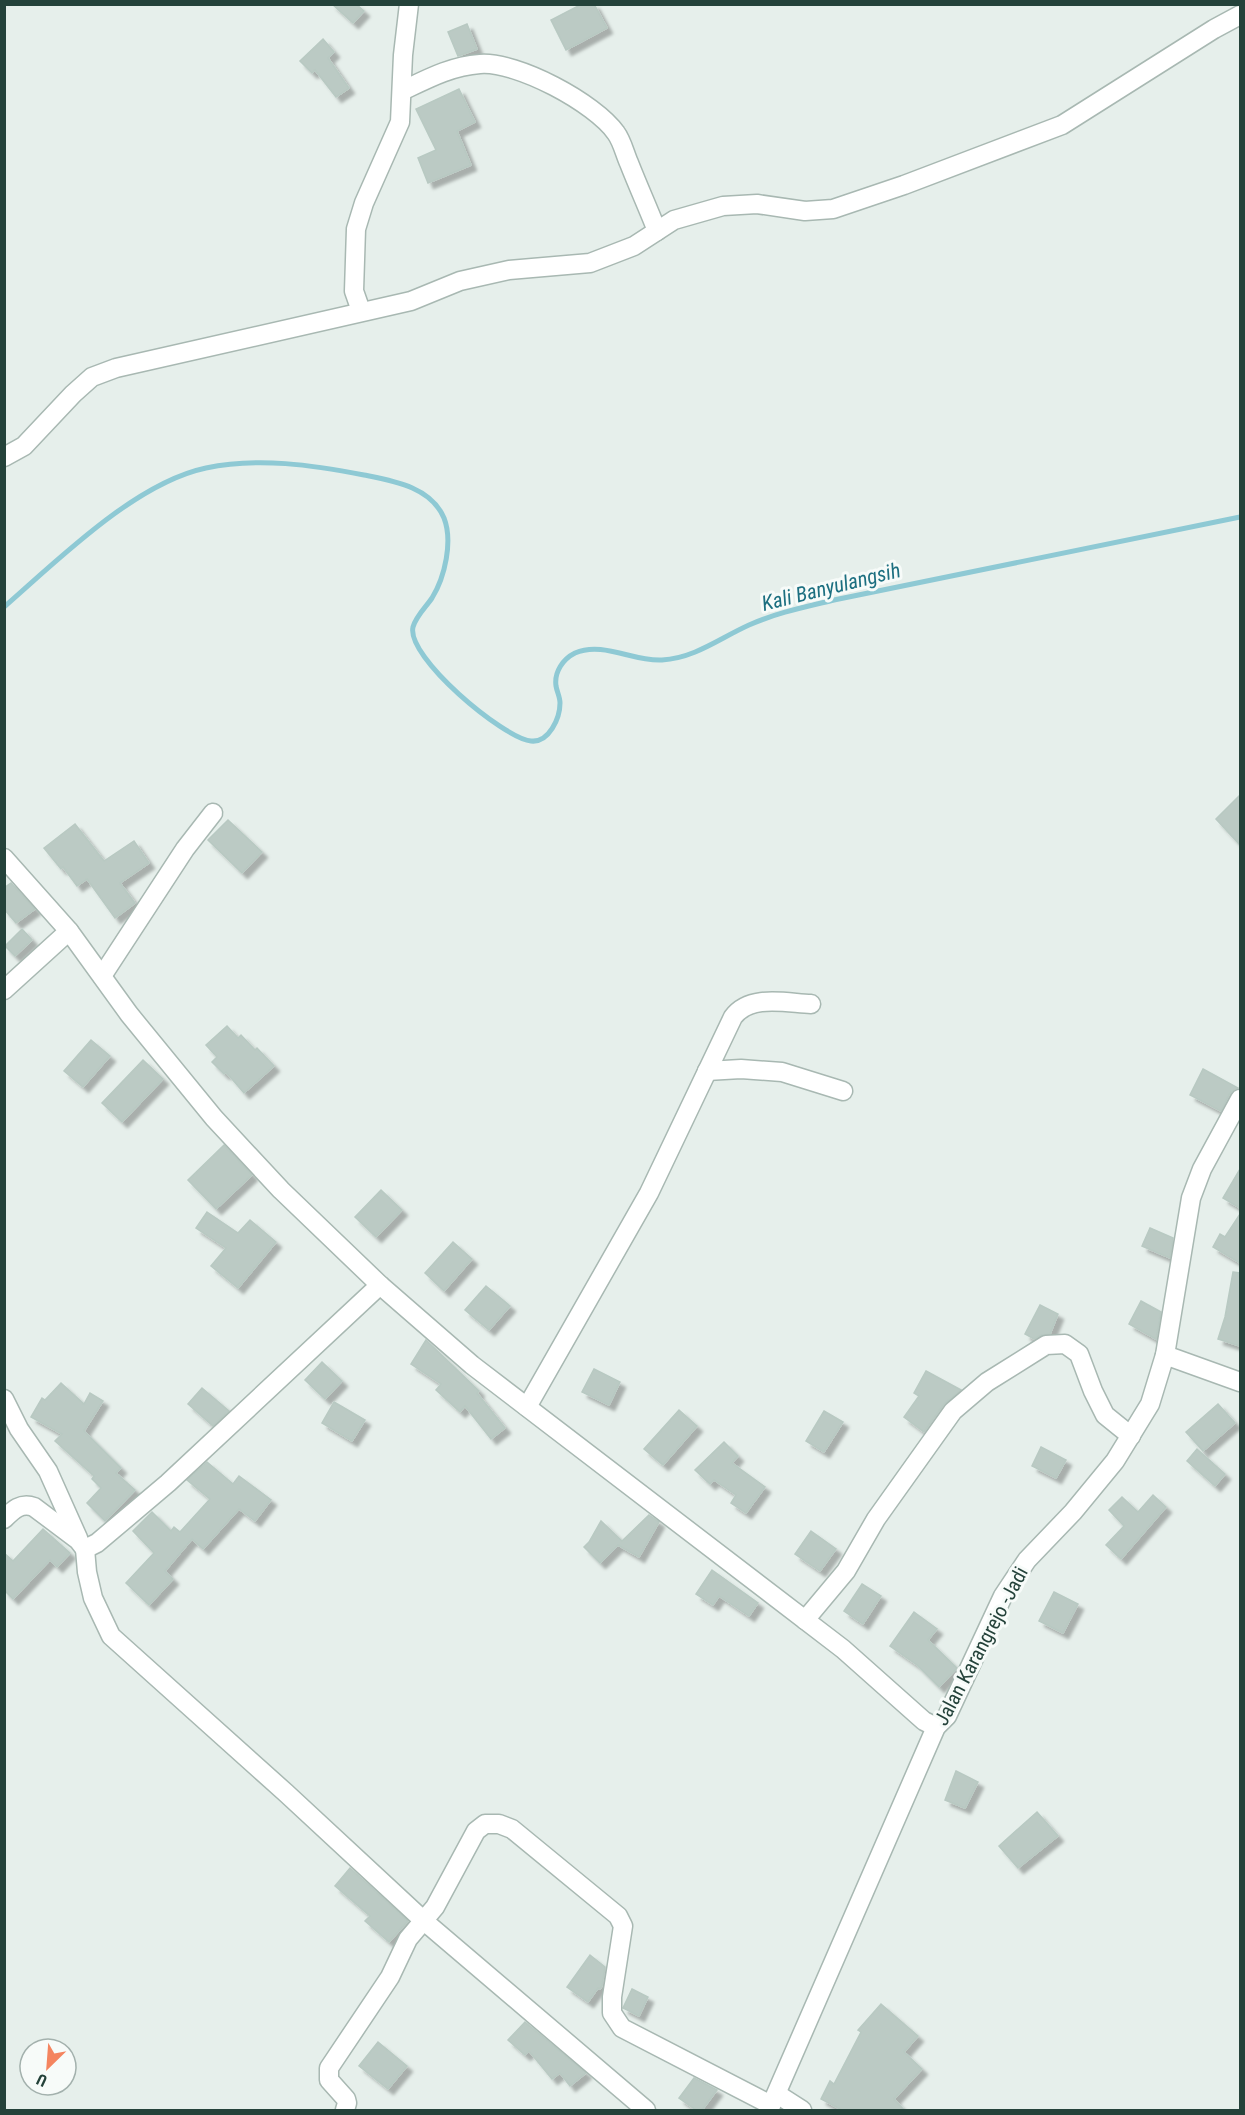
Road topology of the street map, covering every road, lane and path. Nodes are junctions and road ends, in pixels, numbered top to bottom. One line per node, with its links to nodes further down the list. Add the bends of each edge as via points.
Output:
1 (409, 4): 3 (street)
2 (1240, 15): 4 (street, via 1062,125 904,185 833,209 723,206 674,220)
3 (402, 91): 4 (street, via 440,73 482,63 543,79 586,105 616,133); 5 (street, via 400,122 356,229 354,291)
4 (657, 231): 5 (street, via 634,246 590,262 509,270 460,281 411,301)
5 (361, 311): 6 (street, via 116,368 92,377 24,446)
6 (4, 457)
7 (213, 813): 10 (street)
8 (4, 858): 9 (street)
9 (69, 931): 10 (street); 11 (street)
10 (102, 976): 16 (street, via 214,1118 281,1190)
11 (4, 990)
12 (812, 1004): 13 (street, via 744,1005 733,1017)
13 (707, 1071): 14 (street, via 782,1072); 20 (street, via 649,1193)
14 (843, 1091)
15 (1240, 1099): 17 (street, Jalan Karangrejo -Jadi, via 1202,1169 1191,1198)
16 (380, 1285): 20 (street); 23 (street, via 168,1483 97,1543)
17 (1166, 1355): 18 (street); 21 (street, Jalan Karangrejo -Jadi, via 1150,1404)
18 (1240, 1382)
19 (4, 1400): 23 (street, via 18,1429 48,1471)
20 (527, 1407): 24 (street)
21 (1131, 1436): 24 (street, via 1105,1415 1079,1354 1065,1344 1046,1345 987,1382 953,1411 876,1519 846,1571); 25 (street, Jalan Karangrejo -Jadi, via 1073,1512 1027,1560 1003,1596 947,1716)
22 (4, 1519): 23 (street, via 19,1507 29,1505)
23 (82, 1545): 26 (street, via 93,1598 111,1636)
24 (805, 1620): 25 (street)
25 (936, 1727): 27 (street, Jalan Karangrejo -Jadi)
26 (424, 1921): 27 (street, via 477,1831 485,1824 499,1824 512,1830 618,1916 624,1926 612,2005 612,2013 622,2028); 28 (street, via 408,1939 390,1977 330,2068 329,2080 348,2103); 29 (street)
27 (772, 2103): 30 (street)
28 (345, 2110)
29 (646, 2110)
30 (802, 2110)

